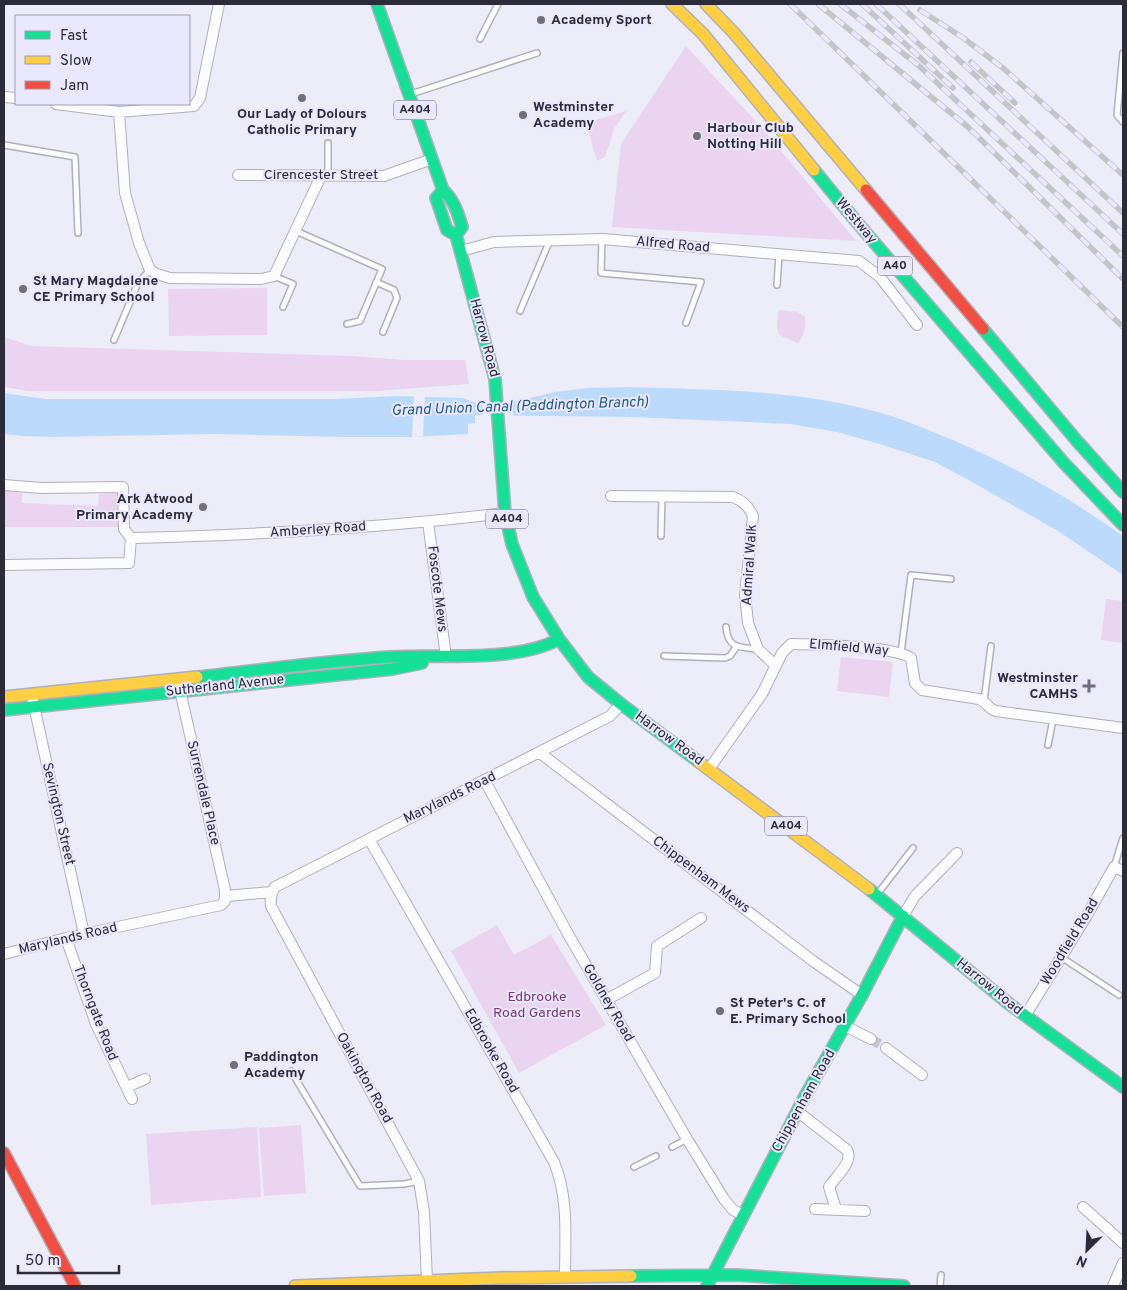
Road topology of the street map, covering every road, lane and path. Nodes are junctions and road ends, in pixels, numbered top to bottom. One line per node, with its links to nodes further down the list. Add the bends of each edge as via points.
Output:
1 (219, 4): 11 (street, via 198,103 187,108)
2 (377, 4): 9 (main road, Harrow Road / A404)
3 (498, 4): 6 (lane)
4 (672, 4): 41 (main road, Westway / A40, via 703,34 855,220 1064,463)
5 (706, 4): 36 (main road, Westway / A40, via 734,33 1070,434)
6 (480, 39)
7 (537, 53): 9 (lane)
8 (1123, 54): 12 (lane, via 1117,115)
9 (409, 94): 15 (main road, Harrow Road / A404)
10 (64, 105): 11 (street)
11 (118, 112): 24 (street, via 125,193)
12 (1123, 122)
13 (328, 143): 17 (lane)
14 (4, 145): 19 (lane, via 75,156)
15 (432, 159): 17 (street, Cirencester Street, via 384,176); 22 (main road, Harrow Road / A404, via 443,190 452,196 458,213 462,227 456,235)
16 (238, 175): 17 (street, Cirencester Street)
17 (324, 176): 18 (street)
18 (296, 231): 25 (street); 26 (lane, via 382,269)
19 (78, 233)
20 (602, 239): 21 (street, Alfred Road); 23 (street, Alfred Road); 31 (lane, via 601,273 701,282)
21 (550, 240): 22 (street, Alfred Road, via 494,242); 29 (lane)
22 (461, 251): 39 (main road, Harrow Road / A404, via 497,388)
23 (778, 254): 27 (lane); 32 (street, Alfred Road, via 859,261 880,277)
24 (150, 270): 25 (street, via 170,278 261,279); 34 (lane, via 138,283)
25 (274, 276): 28 (lane, via 293,284)
26 (376, 282): 30 (lane, via 360,320); 33 (lane, via 394,290 398,298)
27 (777, 285)
28 (283, 307)
29 (520, 311)
30 (347, 324)
31 (686, 324)
32 (918, 325)
33 (383, 332)
34 (114, 340)
35 (4, 485): 43 (street, via 123,487 124,528)
36 (1123, 492)
37 (611, 496): 38 (street, Admiral Walk)
38 (662, 496): 42 (lane); 50 (street, Admiral Walk, via 733,497 750,508 753,516 745,595 748,623)
39 (505, 513): 40 (street, Amberley Road); 47 (main road, Harrow Road / A404, via 522,573)
40 (428, 522): 43 (street, Amberley Road, via 276,533); 53 (street, Foscote Mews)
41 (1123, 525)
42 (661, 536)
43 (130, 538): 44 (street, via 129,563)
44 (4, 565)
45 (951, 579): 51 (lane, via 911,575)
46 (726, 627): 48 (lane, via 729,641)
47 (559, 639): 53 (main road, Sutherland Avenue, via 548,646 527,651); 60 (main road, Harrow Road / A404, via 588,677)
48 (737, 646): 50 (lane); 52 (lane, via 725,658)
49 (991, 646): 59 (lane)
50 (758, 649): 54 (street, Admiral Walk)
51 (901, 653): 54 (street, Elmfield Way, via 795,644 788,647); 59 (street, Elmfield Way, via 911,658 915,682 922,690)
52 (664, 656)
53 (446, 657): 55 (main road, Sutherland Avenue, via 391,656); 56 (main road, Sutherland Avenue, via 393,669)
54 (775, 665): 67 (street, Elmfield Way, via 762,694)
55 (178, 679): 56 (street, Surrendale Place); 57 (main road, Sutherland Avenue)
56 (180, 691): 61 (main road, Sutherland Avenue); 76 (street, Surrendale Place)
57 (32, 694): 58 (main road, Sutherland Avenue); 61 (street, Sevington Street)
58 (4, 697)
59 (984, 701): 63 (street, Elmfield Way, via 993,711)
60 (621, 704): 66 (street, Marylands Road, via 610,716); 67 (main road, Harrow Road / A404)
61 (34, 706): 62 (main road, Sutherland Avenue); 79 (street, Sevington Street)
62 (4, 710)
63 (1053, 718): 64 (street); 65 (lane)
64 (1123, 728)
65 (1048, 745)
66 (540, 753): 68 (street, Marylands Road); 83 (street, Chippenham Mews)
67 (709, 769): 75 (main road, Harrow Road / A404)
68 (485, 781): 70 (street, Marylands Road); 85 (street, Goldney Road)
69 (1123, 838): 73 (lane, Woodfield Road)
70 (369, 839): 74 (street, Marylands Road); 112 (street, Edbrooke Road, via 554,1162 563,1189)
71 (913, 848): 75 (lane)
72 (957, 853): 77 (street, via 915,896)
73 (1118, 869): 82 (street, Woodfield Road)
74 (273, 889): 76 (street, Marylands Road); 102 (street, Oakington Road, via 270,906)
75 (877, 894): 77 (main road, Harrow Road / A404)
76 (223, 901): 79 (street, Marylands Road)
77 (903, 916): 83 (main road, Chippenham Road); 86 (main road, Harrow Road / A404)
78 (701, 918): 85 (street, via 657,946 655,974)
79 (84, 934): 80 (street, Marylands Road)
80 (66, 938): 81 (street, Marylands Road); 93 (street, Thorngate Road, via 96,1024)
81 (4, 954)
82 (1061, 957): 84 (lane); 86 (street, Woodfield Road)
83 (862, 995): 87 (main road, Chippenham Road)
84 (1119, 995)
85 (606, 1000): 97 (street, Goldney Road)
86 (1025, 1016): 94 (main road, Harrow Road / A404)
87 (845, 1026): 88 (street); 96 (main road, Chippenham Road)
88 (871, 1039)
89 (886, 1048): 91 (street)
90 (291, 1071): 102 (lane, via 360,1186)
91 (922, 1075)
92 (144, 1079): 93 (street)
93 (126, 1087): 95 (street, Thorngate Road)
94 (1123, 1087)
95 (132, 1099)
96 (797, 1111): 105 (street, via 849,1154 848,1161 828,1189); 107 (main road, Chippenham Road)
97 (688, 1139): 98 (lane); 107 (street, Goldney Road, via 724,1199 733,1210)
98 (672, 1147)
99 (4, 1153): 116 (main road)
100 (656, 1156): 101 (lane)
101 (634, 1167)
102 (419, 1181): 113 (street, Oakington Road)
103 (1083, 1207): 108 (street)
104 (815, 1209): 105 (street)
105 (836, 1209): 106 (street)
106 (865, 1211)
107 (743, 1215): 111 (main road, Chippenham Road)
108 (1123, 1243)
109 (1123, 1263): 121 (street)
110 (941, 1275): 120 (lane)
111 (713, 1276): 112 (main road); 118 (main road, Chippenham Road); 119 (main road)
112 (565, 1277): 114 (main road)
113 (427, 1280): 114 (main road); 115 (main road)
114 (501, 1282)
115 (325, 1285): 117 (main road)
116 (75, 1286)
117 (295, 1286)
118 (707, 1286)
119 (904, 1286)
120 (940, 1286)
121 (1113, 1286)

